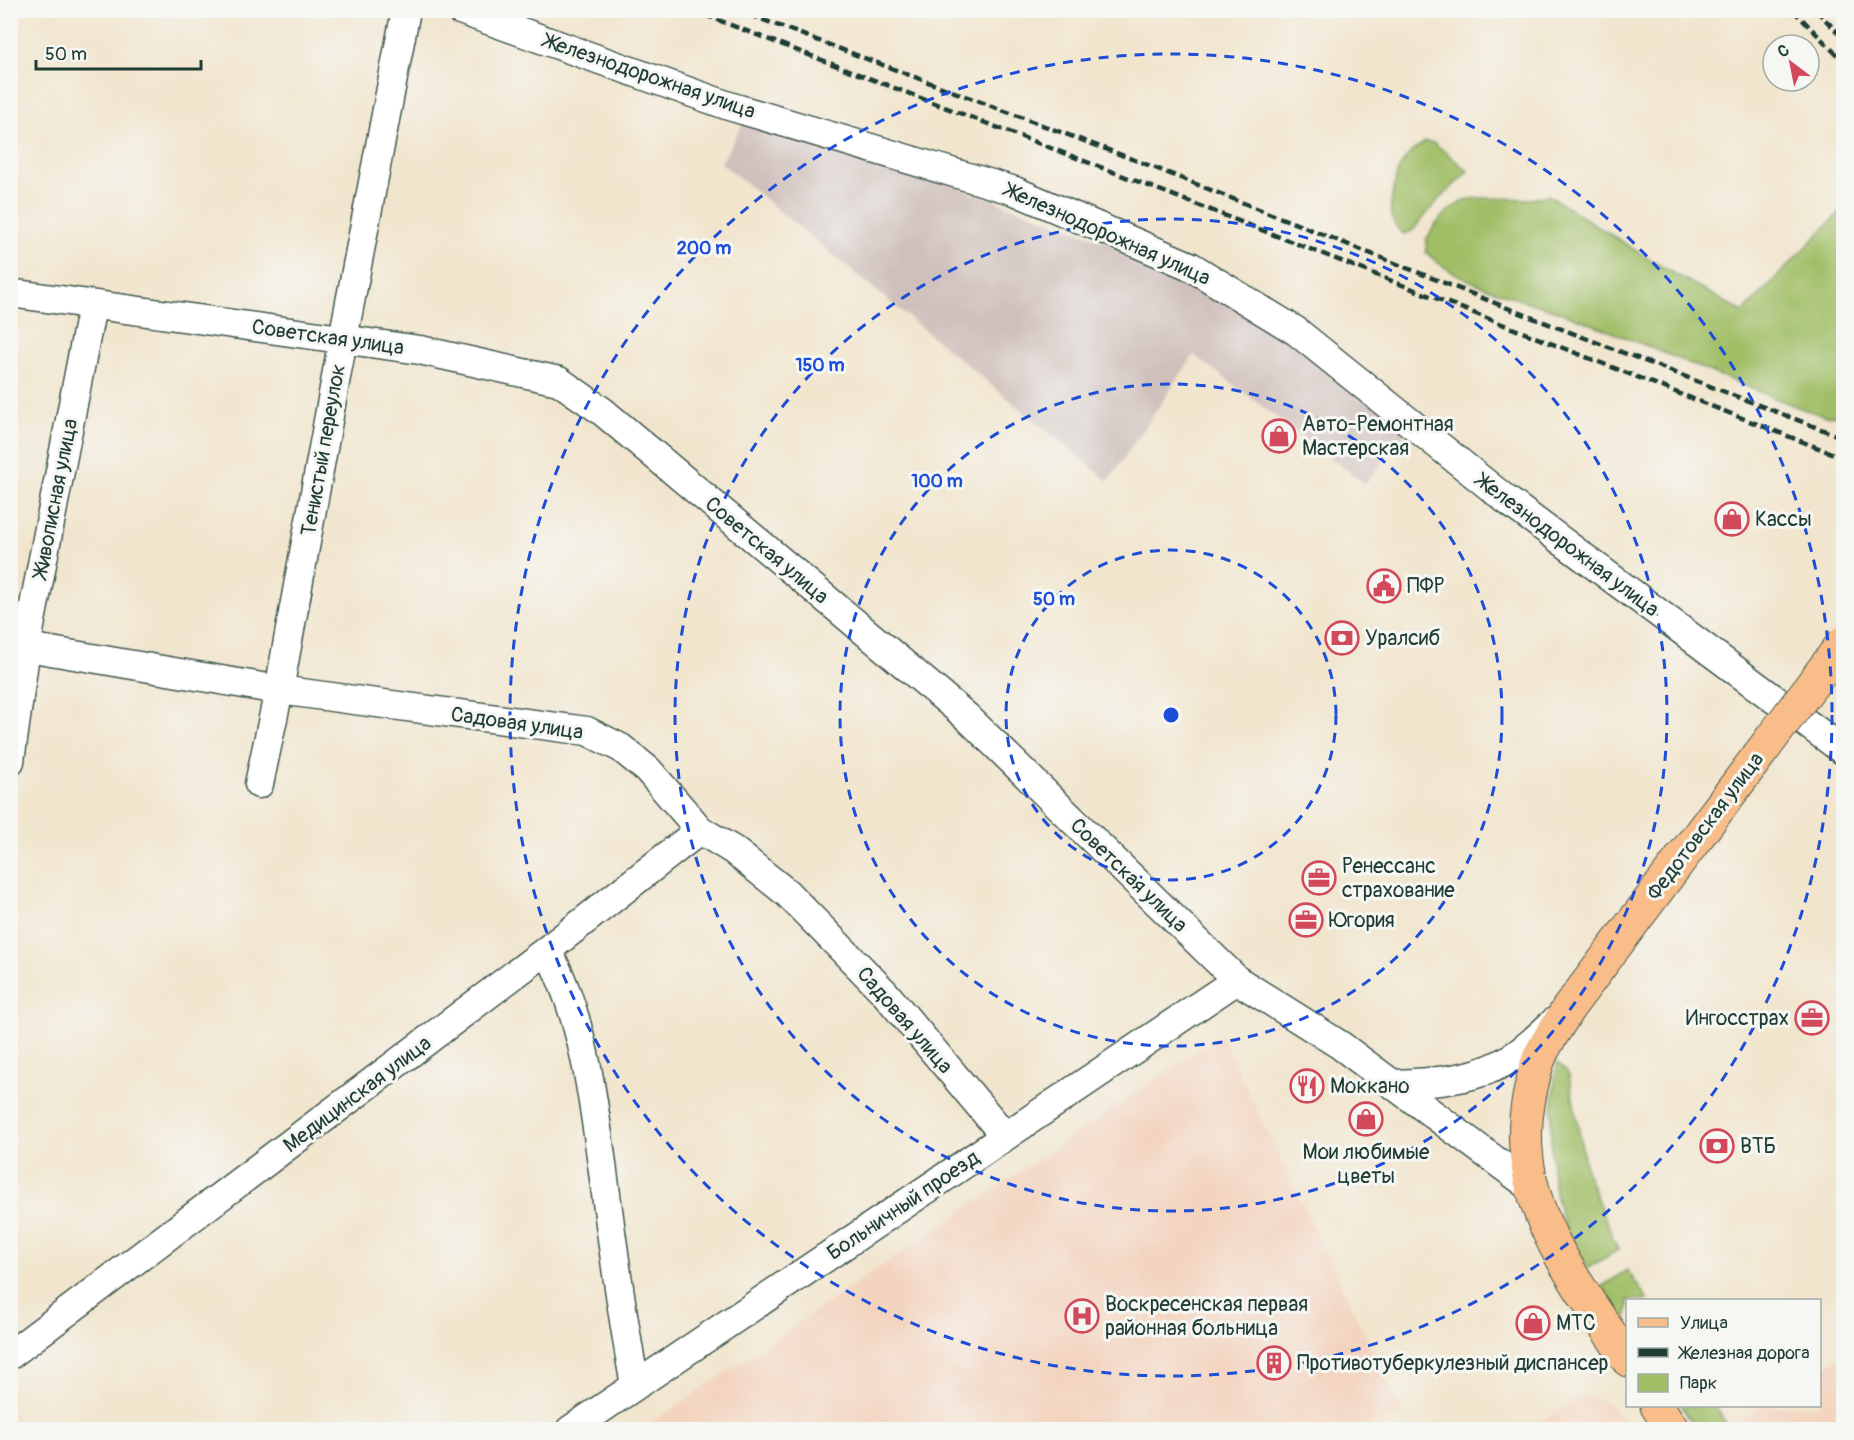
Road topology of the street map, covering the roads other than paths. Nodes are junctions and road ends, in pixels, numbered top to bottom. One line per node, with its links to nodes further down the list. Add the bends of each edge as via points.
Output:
1 (406, 10): 5 (street, Тенистый переулок)
2 (460, 10): 9 (street, Железнодорожная улица, via 729,105 1015,191 1190,266 1296,330 1504,498)
3 (10, 294): 4 (street, Советская улица)
4 (92, 306): 5 (street, Советская улица); 7 (street, Живописная улица)
5 (343, 339): 8 (street, Тенистый переулок); 14 (street, Советская улица, via 420,350 559,381 602,411 967,717)
6 (1844, 642): 15 (main road, Федотовская улица, bridge)
7 (19, 646): 8 (street, Садовая улица); 10 (street, Живописная улица)
8 (279, 690): 11 (street, Тенистый переулок); 12 (street, Садовая улица, via 588,731 621,748 648,770)
9 (1844, 751)
10 (10, 761)
11 (259, 784)
12 (700, 830): 13 (street, Медицинская улица); 17 (street, Садовая улица, via 733,850 795,902 885,993)
13 (547, 950): 19 (street, Медицинская улица); 21 (street, via 577,1027 592,1094 621,1311)
14 (1237, 980): 16 (street, Советская улица, via 1340,1045); 17 (street, Больничный проезд)
15 (1567, 1010): 16 (street, via 1509,1059 1484,1071); 18 (main road, via 1541,1054 1532,1082 1525,1135)
16 (1393, 1084): 18 (street, Советская улица)
17 (1005, 1136): 21 (street, Больничный проезд)
18 (1531, 1187): 20 (main road, via 1546,1229 1564,1262)
19 (10, 1355)
20 (1626, 1357)
21 (635, 1385): 23 (street, Больничный проезд)
22 (1659, 1407): 24 (main road)
23 (570, 1430)
24 (1673, 1430)

